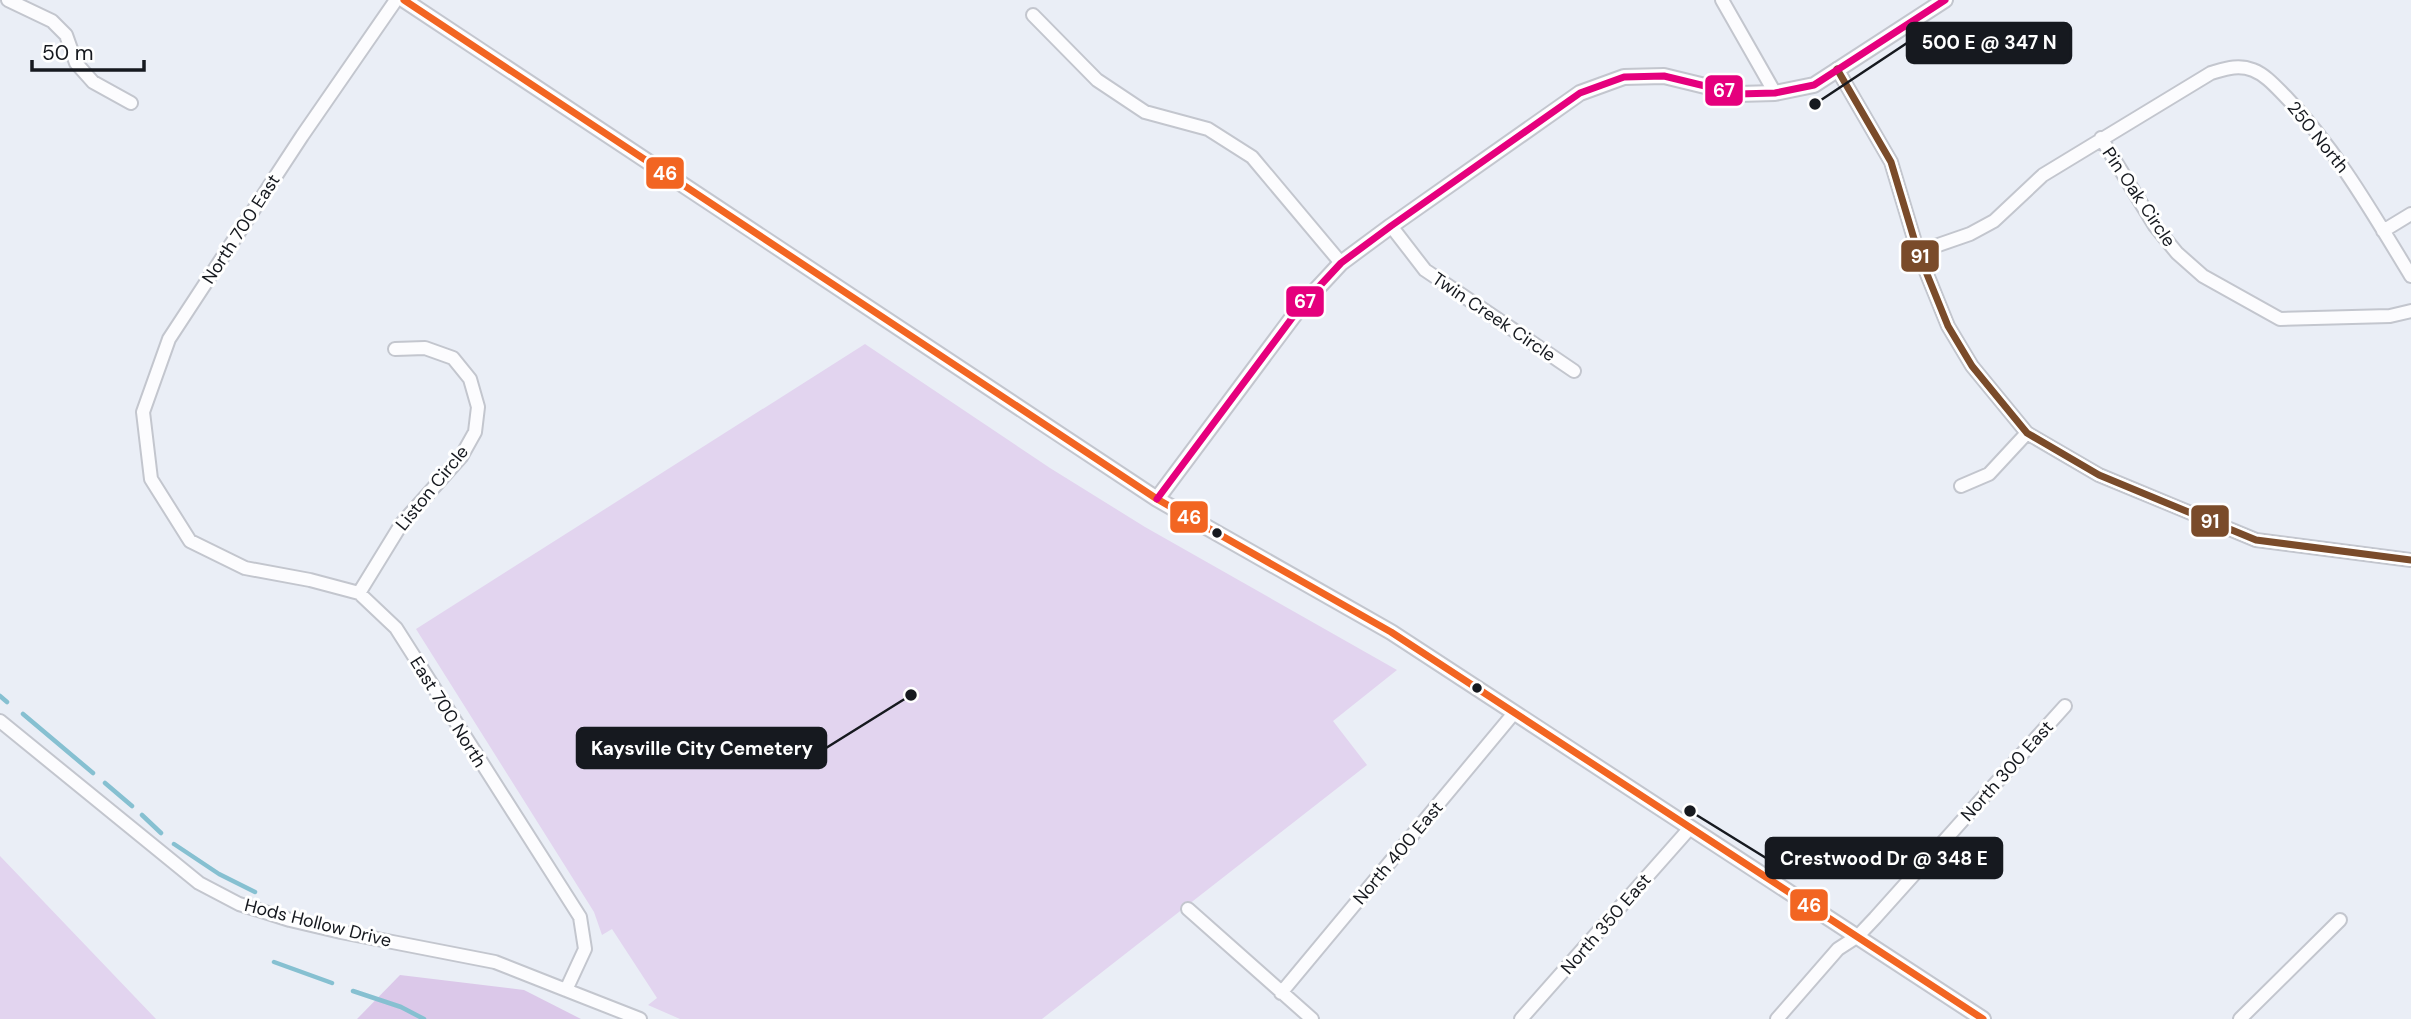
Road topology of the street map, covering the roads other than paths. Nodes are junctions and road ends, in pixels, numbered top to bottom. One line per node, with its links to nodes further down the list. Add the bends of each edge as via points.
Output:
1 (8, 0): 9 (street, via 52,21 66,35 76,62 93,82)
2 (396, 0): 21 (street, North 700 East, via 169,339 143,412)
3 (404, 0): 23 (street)
4 (1722, 0): 8 (street)
5 (1945, 0): 7 (street)
6 (1032, 15): 15 (street, via 1097,80 1145,112 1208,129 1252,157)
7 (1838, 69): 8 (street, via 1814,85); 14 (street, via 1891,163)
8 (1774, 93): 12 (street, via 1738,94 1664,76 1624,77 1580,93)
9 (131, 103)
10 (2101, 138): 13 (street, 250 North, via 2211,73 2233,66 2253,70 2299,110 2340,161); 14 (street, via 2043,175 1994,221); 17 (street, Pin Oak Circle, via 2155,226 2203,276 2280,318 2390,316)
11 (2411, 214): 13 (street)
12 (1391, 226): 15 (street); 19 (street, Twin Creek Circle, via 1425,270)
13 (2383, 231): 16 (street)
14 (1918, 252): 20 (street, via 1948,326 1972,366)
15 (1341, 263): 23 (street, via 1301,306)
16 (2411, 276)
17 (2411, 311)
18 (395, 349): 25 (street, Liston Circle, via 425,348 453,358 473,388 478,407 475,432 461,457 402,523)
19 (1574, 371)
20 (2027, 433): 22 (street, via 1989,474); 24 (street, via 2099,475 2256,540)
21 (151, 479): 25 (street, East 700 North, via 190,541 245,568)
22 (1961, 486)
23 (1157, 499): 27 (street, via 1391,632)
24 (2411, 560)
25 (359, 593): 33 (street, East 700 North, via 396,628 580,917 585,949)
26 (2065, 706): 32 (street, North 300 East)
27 (1514, 713): 29 (street); 34 (street, North 400 East)
28 (0, 722): 33 (street, Hods Hollow Drive, via 199,883 239,904 341,932 495,962)
29 (1690, 828): 32 (street); 37 (street, North 350 East)
30 (1188, 909): 34 (street)
31 (2340, 920): 40 (street)
32 (1858, 936): 38 (street, North 300 East, via 1838,949); 39 (street)
33 (566, 990): 35 (street)
34 (1281, 993): 36 (street)
35 (640, 1019)
36 (1312, 1019)
37 (1521, 1019)
38 (1777, 1019)
39 (1983, 1019)
40 (2240, 1019)

